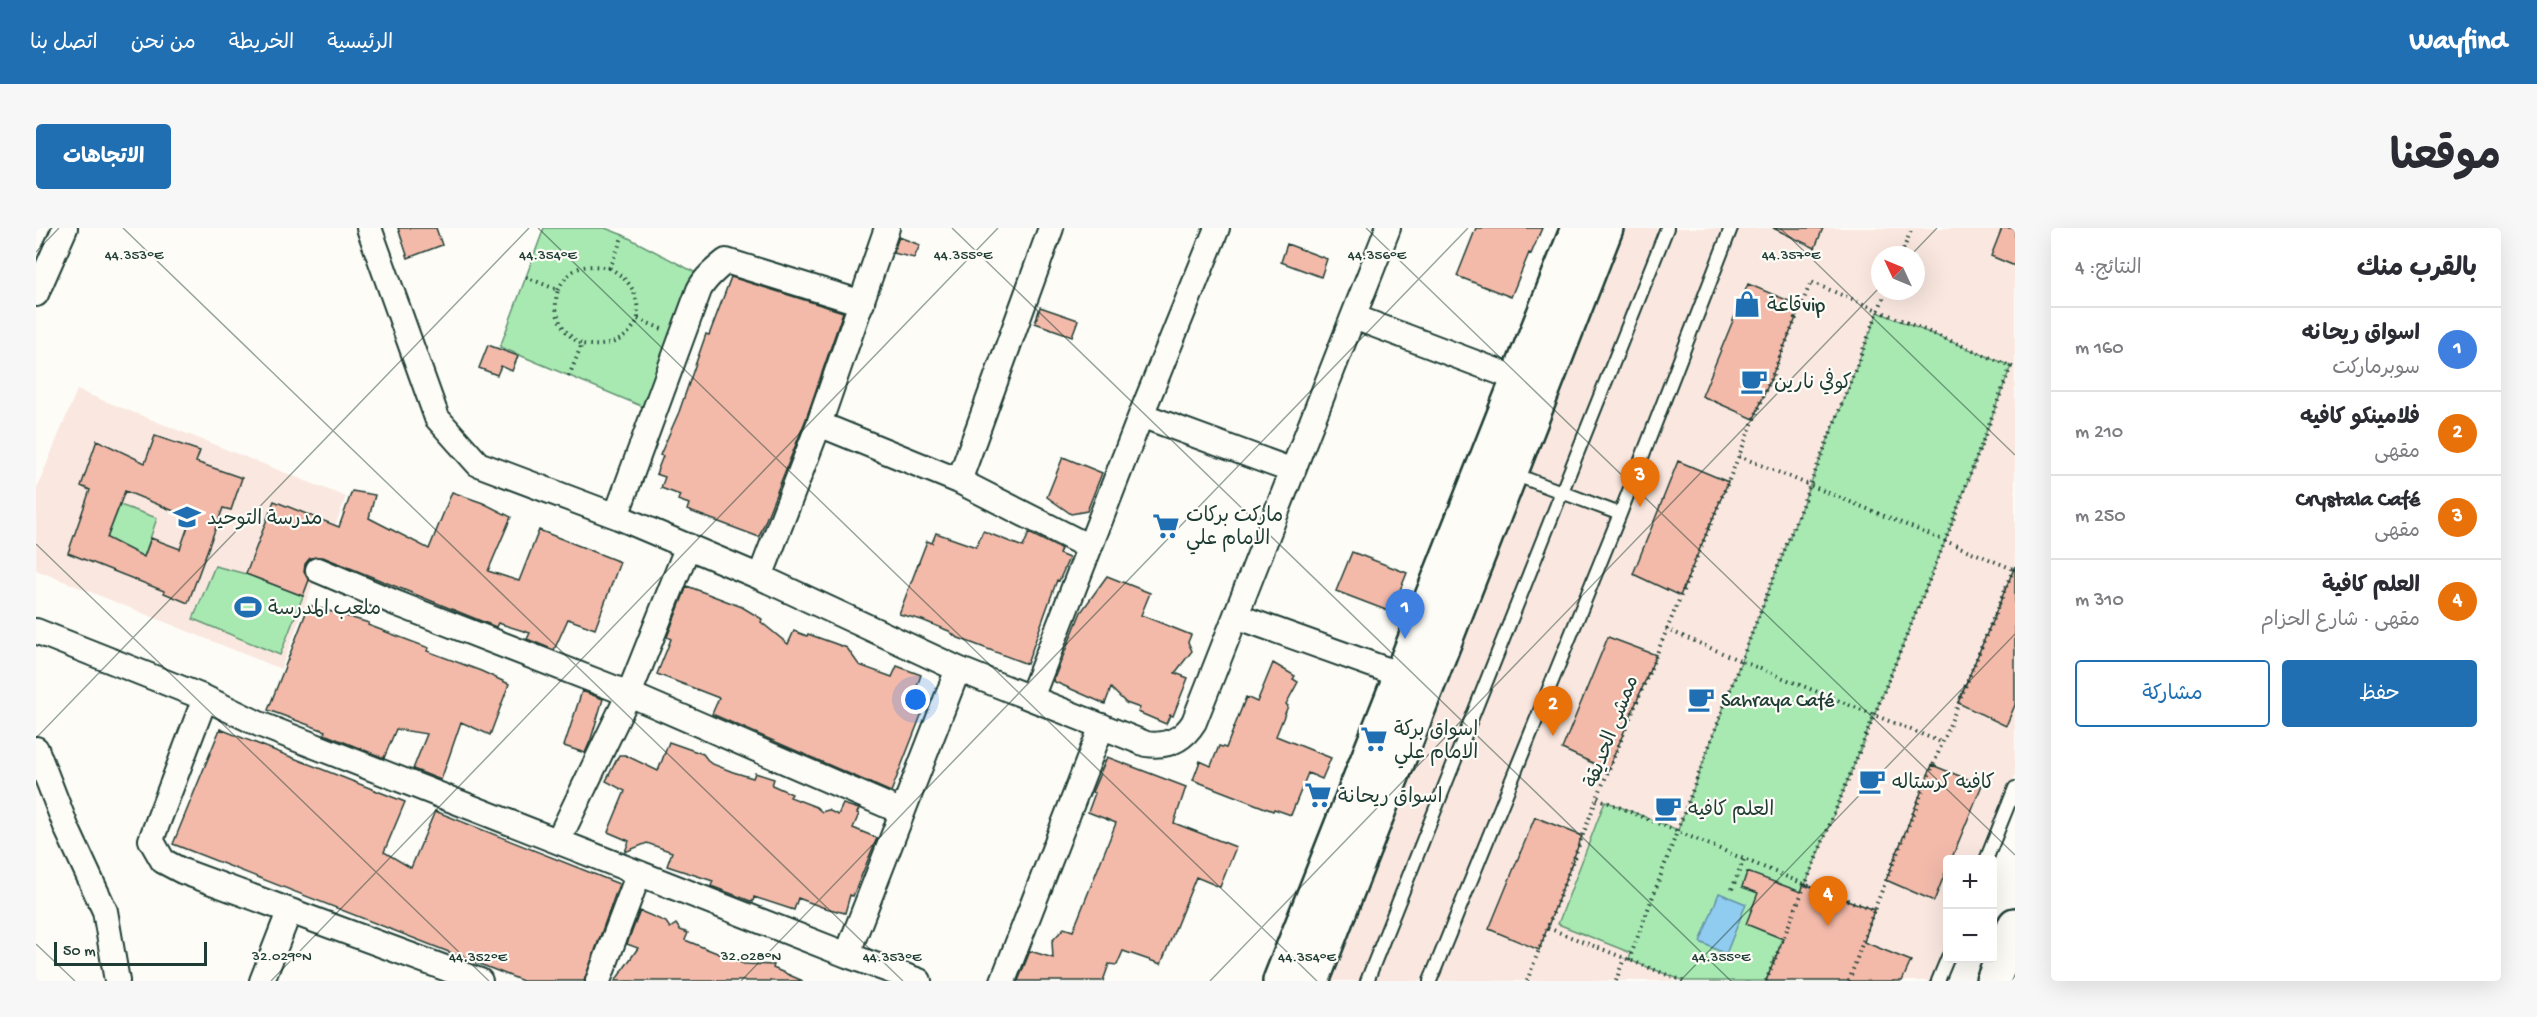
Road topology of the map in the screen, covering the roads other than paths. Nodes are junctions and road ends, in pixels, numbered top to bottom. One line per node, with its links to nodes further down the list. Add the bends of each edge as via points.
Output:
1 (64, 228): 10 (street)
2 (369, 228): 21 (street, via 437,418 478,465)
3 (887, 228): 11 (street)
4 (1051, 228): 18 (street)
5 (1217, 228): 14 (street)
6 (1388, 228): 12 (street)
7 (1667, 228): 19 (lane)
8 (1731, 228): 20 (lane)
9 (1589, 236): 13 (street); 17 (street)
10 (36, 294)
11 (862, 303): 15 (street); 21 (street, via 726,261 718,267 699,290)
12 (1354, 317): 13 (street); 16 (street)
13 (1518, 379): 29 (street)
14 (1141, 415): 16 (street); 23 (street)
15 (819, 424): 18 (street); 25 (street)
16 (1293, 471): 26 (street)
17 (1510, 472): 19 (lane); 52 (street)
18 (959, 481): 23 (street)
19 (1561, 492): 20 (lane); 53 (lane)
20 (1620, 514): 54 (lane)
21 (616, 516): 22 (street)
22 (688, 546): 25 (street); 30 (street)
23 (1089, 546): 32 (street)
24 (318, 570): 30 (street)
25 (760, 577): 28 (street)
26 (1236, 616): 29 (street); 33 (street, via 1194,722 1182,736 1155,745)
27 (36, 631): 31 (street)
28 (958, 669): 32 (street); 36 (street)
29 (1401, 675): 51 (street)
30 (629, 694): 36 (street); 37 (street)
31 (205, 698): 37 (street, via 259,724); 40 (street, via 151,840 154,849 182,872)
32 (1031, 699): 33 (street)
33 (1102, 726): 50 (street)
34 (36, 749): 45 (street, via 67,829 105,910)
35 (2015, 788): 38 (lane)
36 (902, 812): 42 (street)
37 (558, 841): 39 (street)
38 (1988, 855)
39 (639, 873): 42 (street); 48 (street)
40 (289, 912): 46 (street); 47 (street)
41 (2015, 925): 44 (street)
42 (847, 955): 49 (street)
43 (1945, 963): 55 (lane)
44 (2000, 974)
45 (117, 981)
46 (262, 981)
47 (480, 981)
48 (598, 981)
49 (919, 981)
50 (1003, 981)
51 (1280, 981)
52 (1312, 981)
53 (1366, 981)
54 (1430, 981)
55 (1938, 981)

